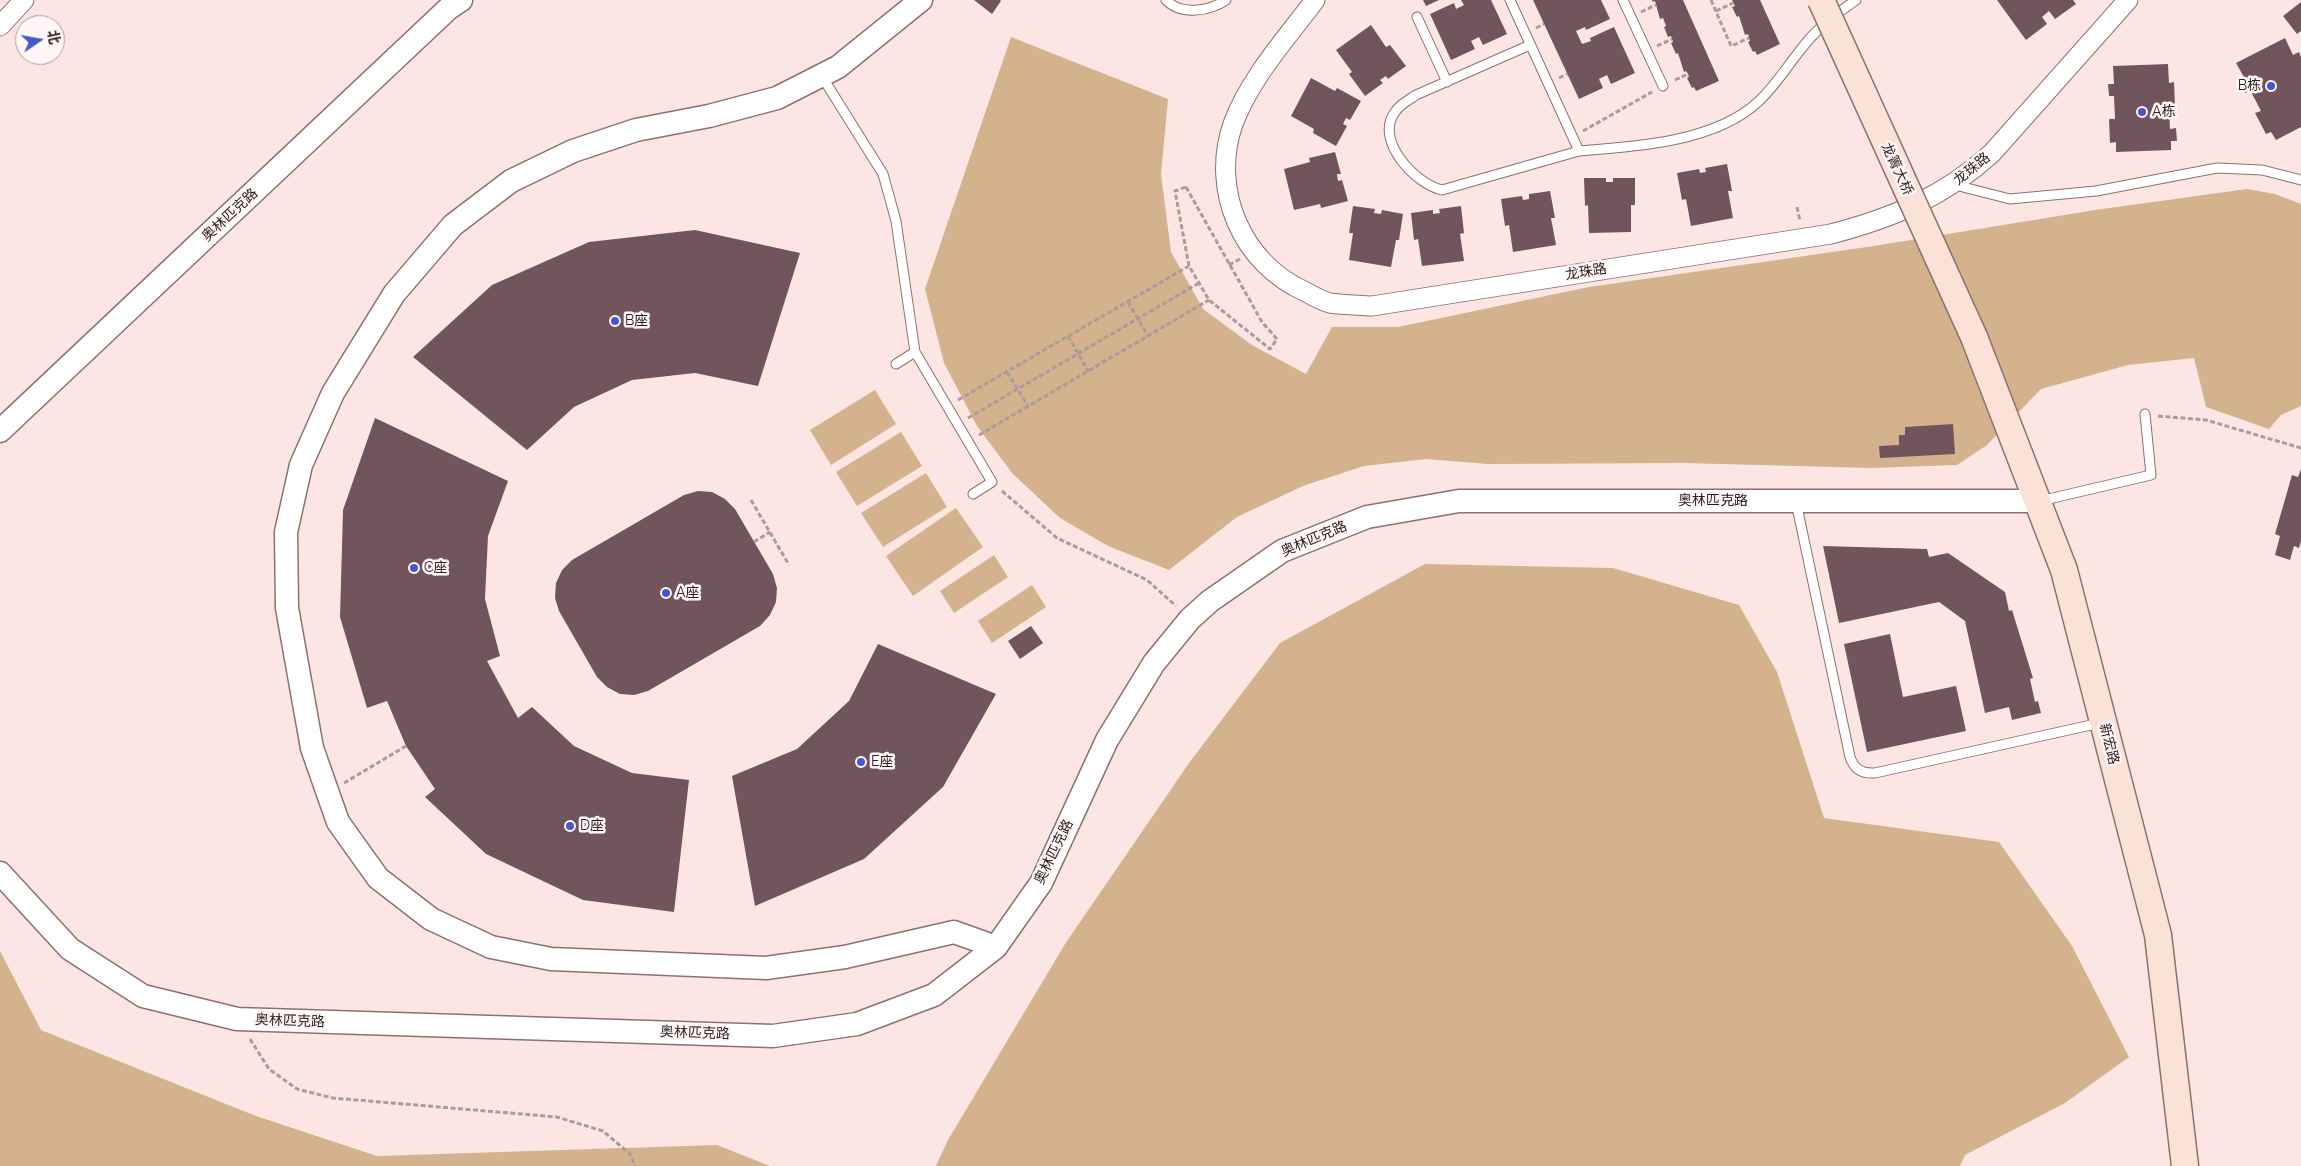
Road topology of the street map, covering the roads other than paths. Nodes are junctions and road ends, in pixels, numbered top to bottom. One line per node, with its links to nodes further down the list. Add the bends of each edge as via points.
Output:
1 (24, 0): 13 (street)
2 (461, 0): 25 (street, 奥林匹克路)
3 (920, 0): 15 (street, via 838,67)
4 (1166, 0): 5 (lane, via 1192,11 1216,7)
5 (1226, 0)
6 (1315, 0): 20 (street, 龙珠路, via 1257,77 1233,124 1224,170 1230,208 1245,240 1265,266 1292,286 1329,303 1372,306 1831,234 1878,222)
7 (1510, 0): 14 (lane)
8 (1623, 0): 17 (lane)
9 (1820, 0): 21 (main road, 龙箐大桥, bridge)
10 (1856, 0): 18 (lane, via 1818,29 1772,88 1743,114 1694,134 1662,142)
11 (2121, 3): 20 (street, 龙珠路, via 1992,153)
12 (1416, 17): 16 (lane)
13 (0, 26)
14 (1530, 45): 16 (lane); 18 (lane)
15 (821, 75): 22 (lane, via 883,174 896,221); 31 (street, via 777,98 710,116 636,130 573,151 511,181 453,225 394,294 333,393 302,465 286,532 287,608 312,748 338,822 378,878 431,919 491,947 551,959 766,968 845,957 954,932)
16 (1447, 82): 18 (lane, via 1404,103 1390,121 1389,132 1396,153 1411,173 1431,187 1453,188)
17 (1663, 86)
18 (1579, 151)
19 (2301, 180): 20 (lane, via 2262,170 2217,168 2096,191 2010,199)
20 (1954, 184)
21 (1974, 337): 28 (main road, 新宏路)
22 (914, 352): 23 (lane); 26 (lane, via 992,482)
23 (896, 364)
24 (2145, 414): 28 (lane, via 2151,475)
25 (0, 431)
26 (973, 494)
27 (1796, 501): 28 (street, 奥林匹克路); 29 (lane, via 1850,757 1856,768 1875,773); 31 (street, 奥林匹克路, via 1460,501 1367,517 1282,551 1210,601 1190,619 1154,663 1107,740 1041,883)
28 (2039, 501): 29 (main road, 新宏路, via 2064,570)
29 (2103, 723): 32 (main road, 新宏路, via 2158,935)
30 (0, 873): 31 (street, 奥林匹克路, via 70,949 143,996 237,1020 773,1036 856,1024 934,995)
31 (996, 947)
32 (2185, 1166)

